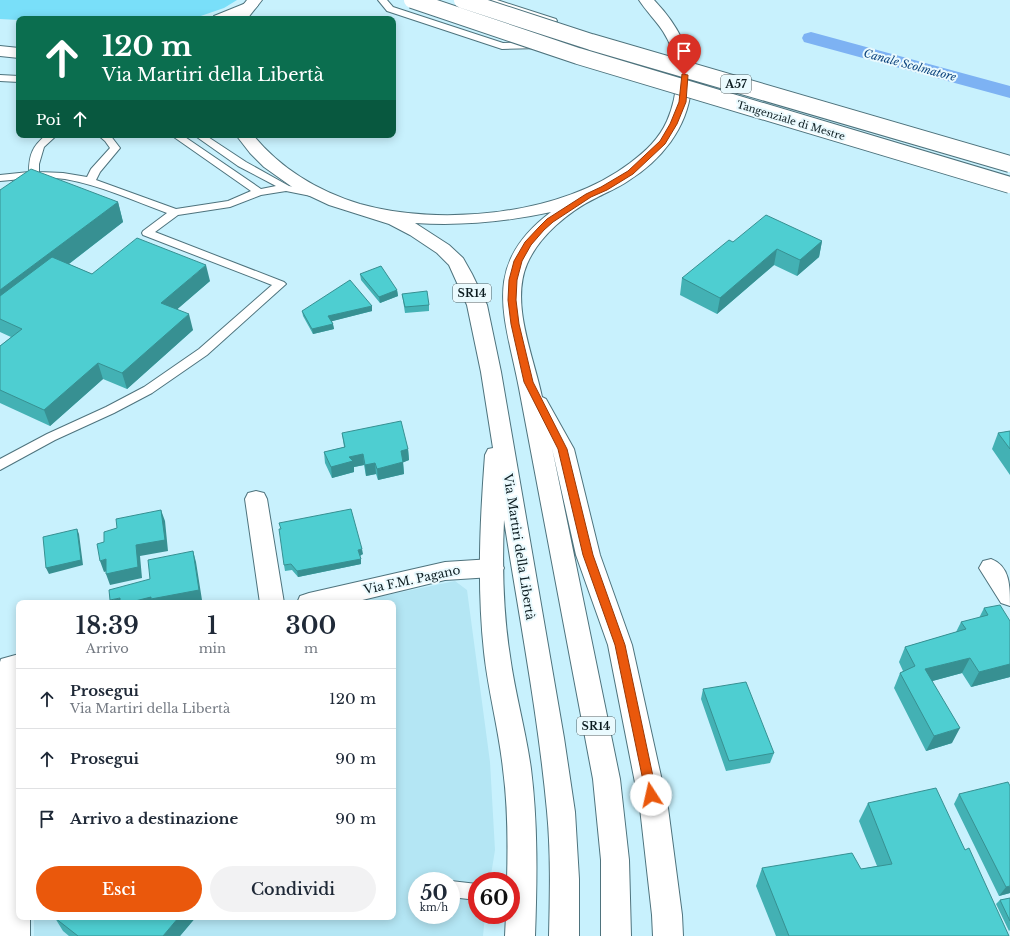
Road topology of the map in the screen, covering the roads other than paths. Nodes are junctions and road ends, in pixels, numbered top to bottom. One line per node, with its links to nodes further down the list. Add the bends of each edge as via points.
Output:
1 (382, 0): 9 (lane, via 390,8 502,46)
2 (412, 0): 9 (main road, Tangenziale di Mestre / A57, bridge)
3 (462, 0): 10 (main road, Tangenziale di Mestre / A57, bridge)
4 (489, 0): 10 (lane, via 586,32)
5 (646, 0): 28 (main road, SR14, via 665,22 678,44 684,63 682,102 673,124 654,152 630,172)
6 (253, 2): 7 (main road); 8 (main road)
7 (227, 16)
8 (241, 16)
9 (543, 44): 24 (main road, Tangenziale di Mestre / A57, bridge)
10 (603, 45): 20 (main road, Tangenziale di Mestre / A57, bridge)
11 (0, 51): 12 (main road)
12 (16, 53)
13 (0, 78): 14 (lane)
14 (16, 79)
15 (48, 138): 21 (lane, via 39,146)
16 (108, 138): 23 (lane, via 115,148 95,171)
17 (180, 138): 26 (lane)
18 (203, 138): 25 (lane, via 242,164)
19 (247, 138): 27 (main road, SR14, via 262,156 286,176)
20 (1010, 164)
21 (34, 174): 22 (lane); 23 (lane)
22 (0, 178)
23 (90, 181): 29 (lane)
24 (1010, 185)
25 (286, 188): 26 (lane); 27 (lane)
26 (259, 192): 29 (lane, via 230,204)
27 (320, 195): 30 (main road, SR14)
28 (588, 195): 30 (main road, SR14, via 538,210 475,218 433,219); 31 (main road, SR14, via 541,228 518,261 513,280 512,300)
29 (175, 212): 33 (lane, via 147,233 280,284 203,352 148,390)
30 (372, 212): 32 (main road, Via Martiri della Libertà / SR14, via 395,220 431,240 456,262 477,305)
31 (528, 382): 47 (main road, SR14, via 597,729 611,814 617,901); 48 (main road, SR14, via 563,449 588,555 620,645 654,808)
32 (499, 423): 35 (main road, SR14, via 493,490); 46 (main road, Via Martiri della Libertà, via 561,812 565,879)
33 (0, 465)
34 (256, 499): 38 (main road)
35 (492, 568): 39 (main road, Via F.M. Pagano, via 445,571); 42 (main road, SR14, via 495,638 522,820)
36 (991, 568): 37 (main road)
37 (1010, 596)
38 (272, 600)
39 (322, 600)
40 (16, 666): 41 (main road, via 10,667)
41 (6, 744): 44 (main road)
42 (519, 872)
43 (519, 924): 45 (main road, SR14)
44 (15, 936)
45 (520, 936)
46 (564, 936)
47 (616, 936)
48 (668, 936)

